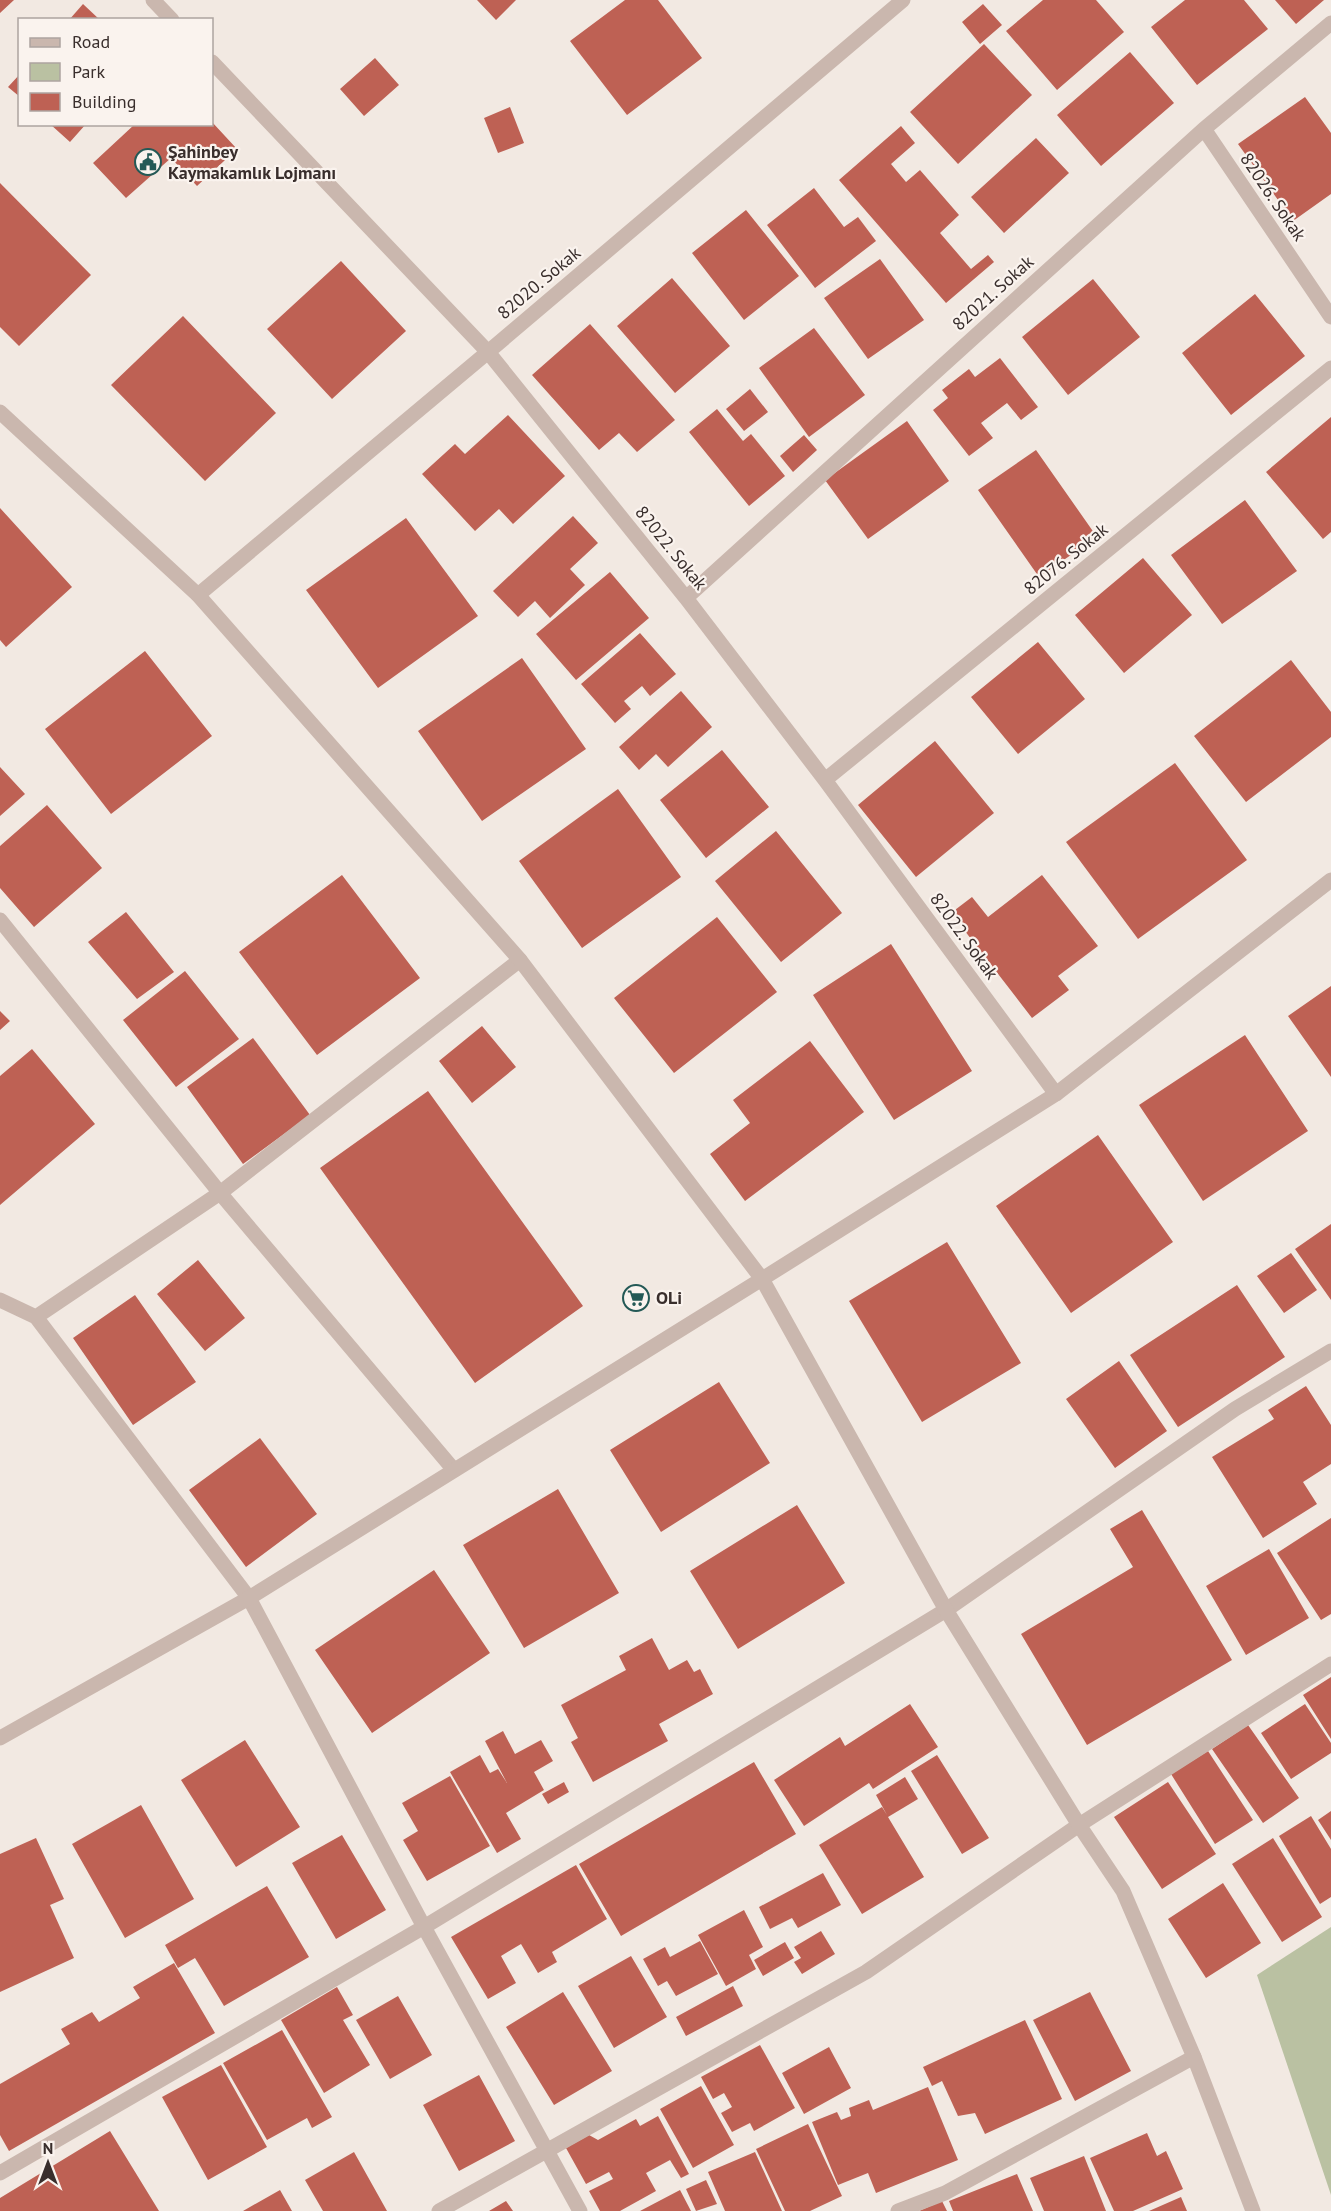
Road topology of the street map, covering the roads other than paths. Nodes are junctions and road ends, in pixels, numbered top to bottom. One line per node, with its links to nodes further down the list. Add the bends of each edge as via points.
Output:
1 (153, 0): 3 (street)
2 (903, 0): 8 (street, 82020. Sokak)
3 (170, 18)
4 (1331, 23): 6 (street, 82021. Sokak)
5 (213, 63): 8 (street, 82022. Sokak)
6 (1204, 129): 7 (street, 82026. Sokak); 12 (street, 82021. Sokak)
7 (1331, 317)
8 (488, 352): 11 (street, 82020. Sokak); 12 (street, 82022. Sokak)
9 (1331, 368): 13 (street, 82076. Sokak)
10 (0, 412): 11 (street)
11 (198, 595): 16 (street)
12 (686, 598): 13 (street, 82022. Sokak)
13 (825, 780): 17 (street, 82022. Sokak)
14 (1331, 880): 17 (street)
15 (0, 920): 18 (street)
16 (520, 960): 18 (street); 19 (street)
17 (1056, 1094): 19 (street)
18 (220, 1193): 21 (street); 23 (street)
19 (762, 1279): 23 (street); 25 (street)
20 (0, 1300): 21 (street)
21 (36, 1317): 24 (street)
22 (1331, 1351): 25 (street, via 1235,1409)
23 (454, 1470): 24 (street)
24 (249, 1598): 27 (street); 29 (street)
25 (946, 1611): 28 (street); 29 (street)
26 (1331, 1664): 28 (street)
27 (0, 1738)
28 (1078, 1825): 30 (street, via 1123,1891); 31 (street, via 866,1972)
29 (424, 1927): 31 (street); 32 (street)
30 (1194, 2057): 35 (street, via 945,2193); 36 (street)
31 (545, 2150): 33 (street); 34 (street)
32 (0, 2173)
33 (439, 2211)
34 (580, 2211)
35 (898, 2211)
36 (1253, 2211)

